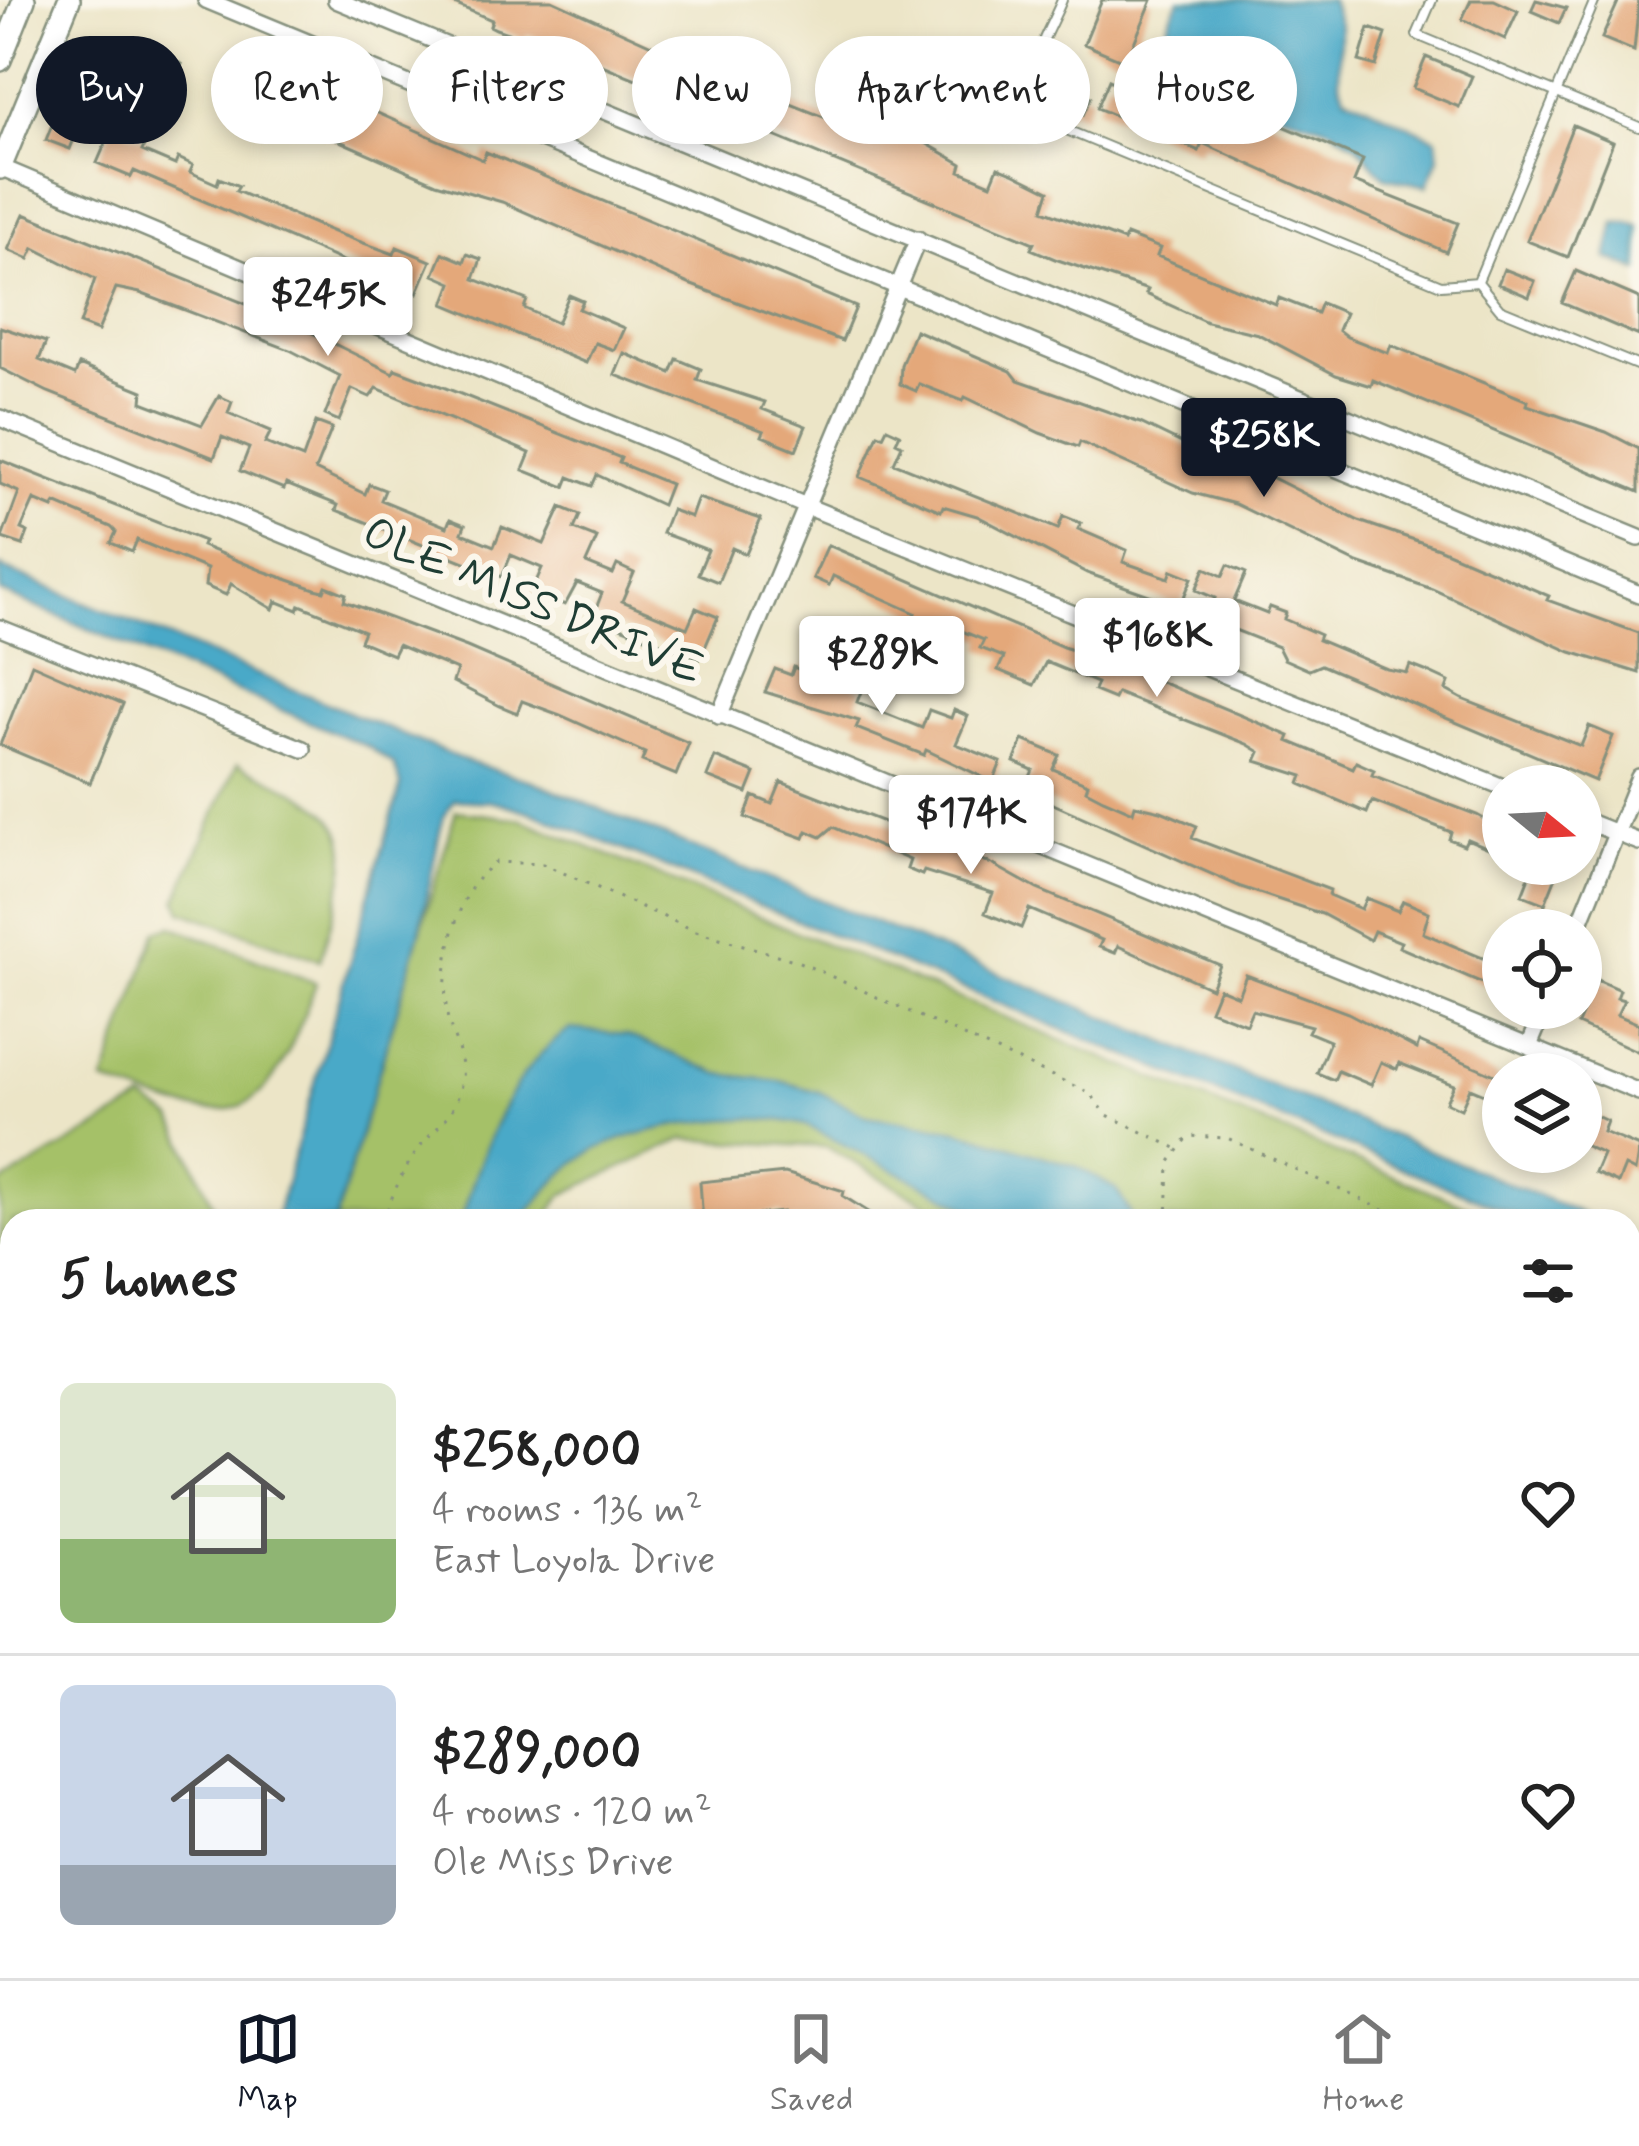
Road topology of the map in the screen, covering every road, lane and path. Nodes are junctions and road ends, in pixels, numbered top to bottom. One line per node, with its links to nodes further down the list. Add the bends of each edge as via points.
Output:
1 (24, 0): 8 (main road)
2 (70, 0): 11 (main road)
3 (206, 0): 14 (street)
4 (336, 0): 12 (street)
5 (1062, 0): 13 (lane, via 1028,90 1045,121 1442,285)
6 (1432, 0): 9 (lane, via 1417,35)
7 (1595, 0): 9 (lane)
8 (0, 59)
9 (1556, 93): 10 (lane); 13 (lane)
10 (1639, 127)
11 (0, 167): 17 (street)
12 (917, 239): 14 (street); 18 (street)
13 (1478, 282): 15 (lane, via 1500,309)
14 (897, 287): 17 (street); 19 (street)
15 (1639, 366)
16 (0, 418): 21 (street, OLE MISS DRIVE)
17 (806, 506): 21 (street); 24 (street)
18 (1639, 538)
19 (1639, 594)
20 (0, 628): 22 (street)
21 (719, 716): 30 (street, OLE MISS DRIVE)
22 (303, 748)
23 (1639, 777): 26 (street)
24 (1482, 779)
25 (1602, 827): 26 (street)
26 (1616, 833): 27 (street); 28 (street)
27 (1639, 842)
28 (1585, 909)
29 (1536, 1029): 30 (street)
30 (1529, 1046): 31 (street, OLE MISS DRIVE)
31 (1639, 1092)
32 (1176, 1148): 33 (path, via 1124,1125 1090,1093 796,961 696,931 543,865 496,862 470,886 450,962 446,1005 463,1075 456,1101 442,1129 418,1148); 34 (path); 35 (path, via 1189,1136 1227,1138)
33 (387, 1209)
34 (1167, 1209)
35 (1382, 1209)

